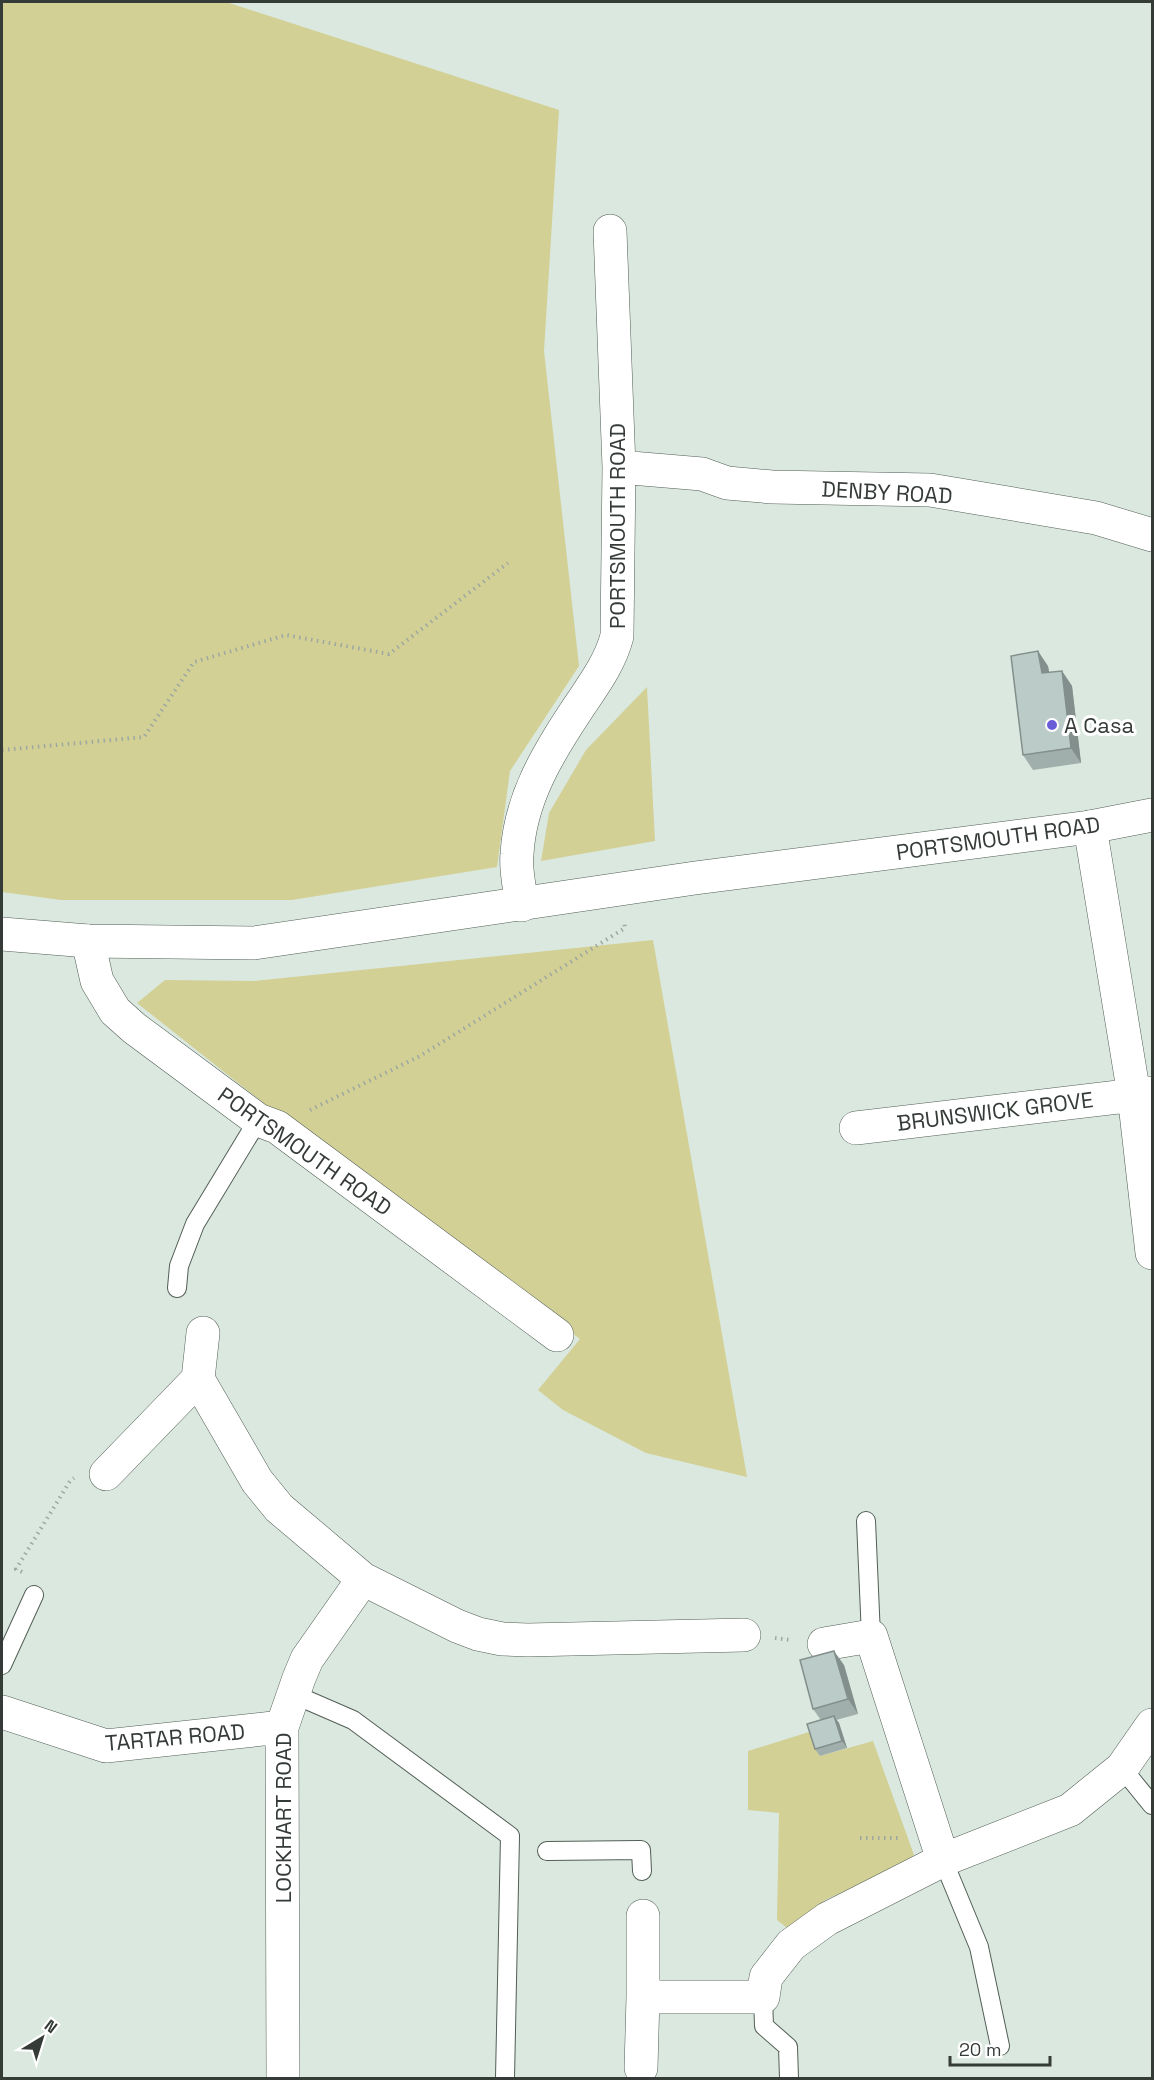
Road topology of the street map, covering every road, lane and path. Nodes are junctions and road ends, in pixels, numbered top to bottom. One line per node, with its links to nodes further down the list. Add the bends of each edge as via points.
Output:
1 (610, 231): 2 (street, PORTSMOUTH ROAD)
2 (619, 467): 3 (street, DENBY ROAD, via 702,474 727,483 772,488 930,490 1096,518); 9 (street, PORTSMOUTH ROAD, via 617,636 606,666 556,741 521,817 516,857)
3 (1152, 535)
4 (508, 563): 5 (path, via 389,654 286,635 194,662 144,737)
5 (2, 750)
6 (1152, 815): 7 (street, PORTSMOUTH ROAD)
7 (1090, 827): 8 (street, PORTSMOUTH ROAD); 12 (street)
8 (621, 889): 9 (street, PORTSMOUTH ROAD); 13 (path, via 625,928 420,1056)
9 (522, 904): 11 (street, PORTSMOUTH ROAD, via 254,943)
10 (2, 934): 11 (street, PORTSMOUTH ROAD)
11 (88, 941): 13 (street, PORTSMOUTH ROAD, via 97,981 115,1011)
12 (1143, 1094): 14 (street, BRUNSWICK GROVE); 15 (street)
13 (268, 1123): 16 (lane, via 195,1224 179,1266); 18 (street, PORTSMOUTH ROAD)
14 (856, 1128)
15 (1152, 1253)
16 (177, 1288)
17 (203, 1333): 19 (street)
18 (557, 1335)
19 (198, 1379): 20 (street); 22 (street, via 257,1481 279,1508)
20 (106, 1474): 23 (path, via 100,1479 87,1466 70,1481 16,1569 44,1583)
21 (866, 1521): 25 (lane)
22 (363, 1579): 24 (street, via 457,1626 502,1639); 28 (street, LOCKHART ROAD, via 307,1659)
23 (34, 1595): 27 (lane)
24 (744, 1635): 26 (path)
25 (871, 1636): 26 (street); 35 (street)
26 (824, 1644)
27 (2, 1665)
28 (293, 1694): 31 (street, LOCKHART ROAD); 44 (lane, via 353,1720 510,1836)
29 (2, 1712): 31 (street, TARTAR ROAD, via 106,1746)
30 (1152, 1725): 32 (street)
31 (282, 1727): 43 (street, LOCKHART ROAD)
32 (1122, 1768): 33 (lane); 35 (street, via 1070,1810)
33 (1152, 1804)
34 (860, 1838): 35 (path)
35 (938, 1849): 40 (street, via 791,1945 766,1977); 41 (lane, via 979,1947)
36 (547, 1851): 37 (lane, via 641,1850)
37 (642, 1871)
38 (643, 1907): 39 (street)
39 (643, 1997): 40 (street); 42 (street)
40 (763, 1997): 45 (lane, via 764,2026 788,2047)
41 (1000, 2046)
42 (640, 2074)
43 (283, 2079)
44 (505, 2079)
45 (789, 2079)

